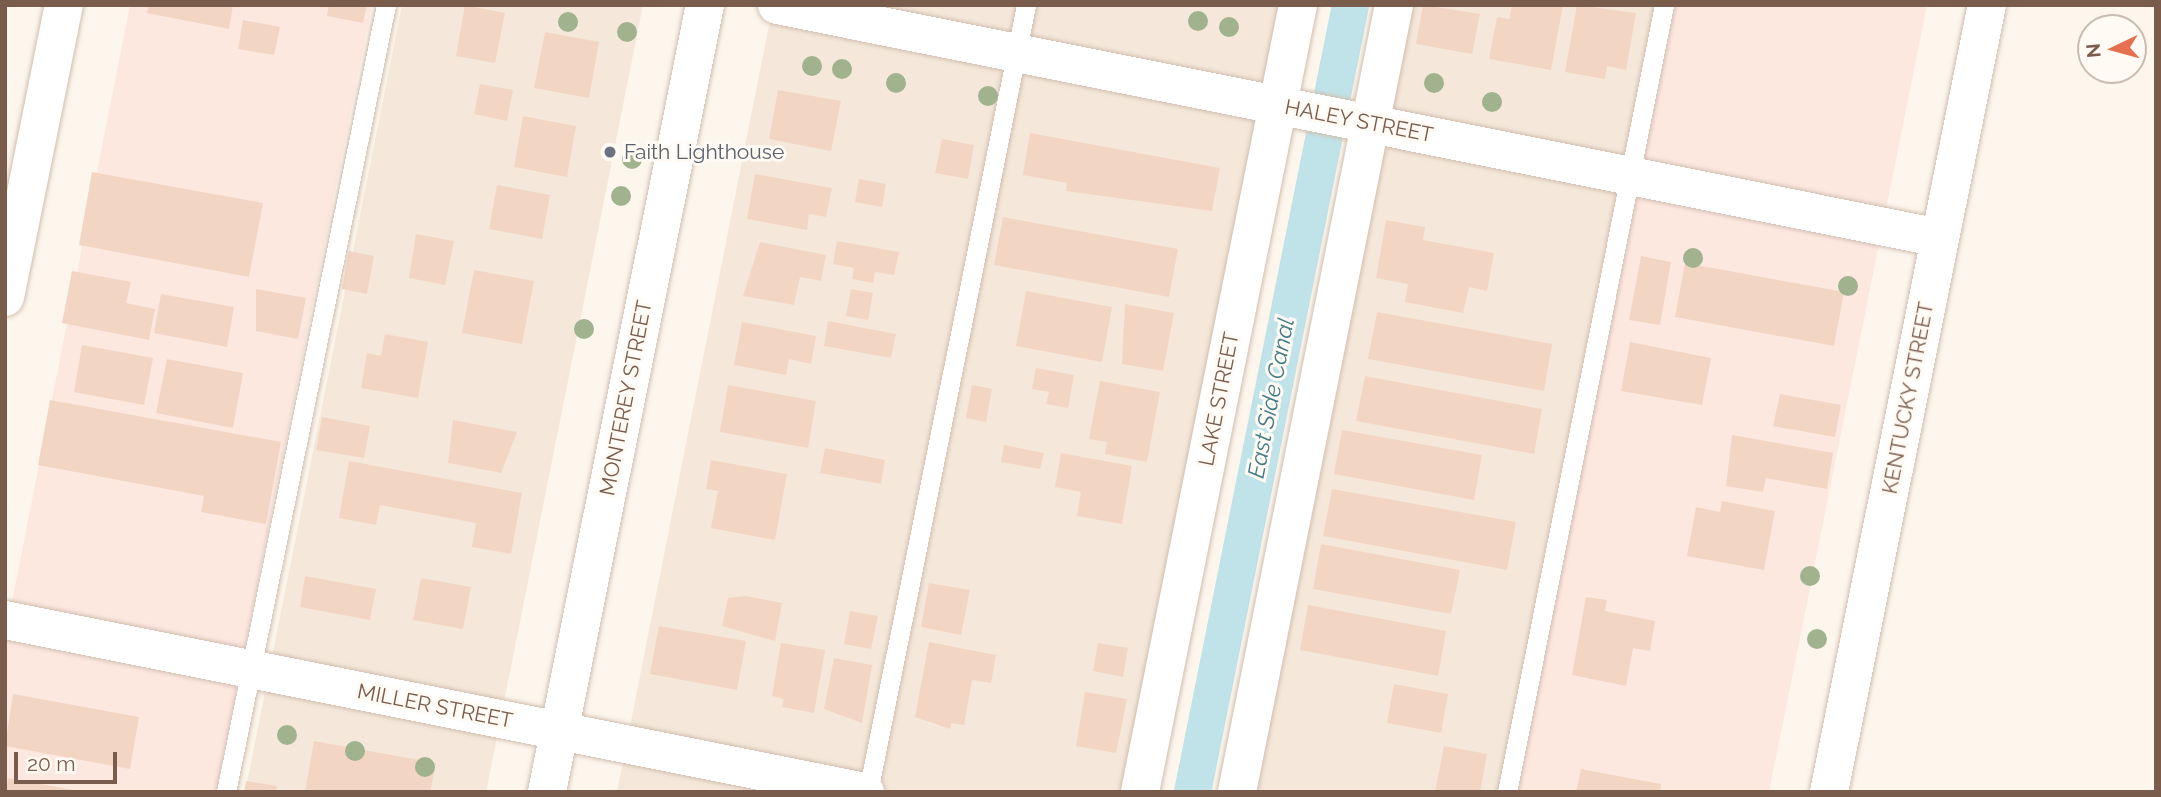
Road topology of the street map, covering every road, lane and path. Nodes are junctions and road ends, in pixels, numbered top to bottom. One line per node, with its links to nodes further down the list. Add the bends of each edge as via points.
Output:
1 (64, 5): 15 (street)
2 (386, 5): 17 (lane)
3 (705, 5): 18 (street, MONTEREY STREET)
4 (777, 5): 10 (street, HALEY STREET)
5 (1026, 5): 10 (lane)
6 (1298, 5): 11 (street, LAKE STREET)
7 (1394, 5): 12 (street)
8 (1664, 5): 13 (lane)
9 (1987, 5): 14 (street, KENTUCKY STREET)
10 (1016, 53): 11 (street, HALEY STREET); 21 (lane)
11 (1278, 105): 12 (street, HALEY STREET); 22 (street, LAKE STREET)
12 (1370, 124): 13 (street, HALEY STREET); 23 (street)
13 (1630, 176): 14 (street, HALEY STREET); 24 (lane)
14 (1940, 237): 25 (street, KENTUCKY STREET)
15 (5, 297)
16 (5, 620): 17 (street, MILLER STREET)
17 (251, 669): 18 (street, MILLER STREET); 19 (lane)
18 (559, 731): 20 (street, MONTEREY STREET); 21 (street, MILLER STREET)
19 (226, 792)
20 (547, 792)
21 (866, 792)
22 (1140, 792)
23 (1237, 792)
24 (1507, 792)
25 (1829, 792)

